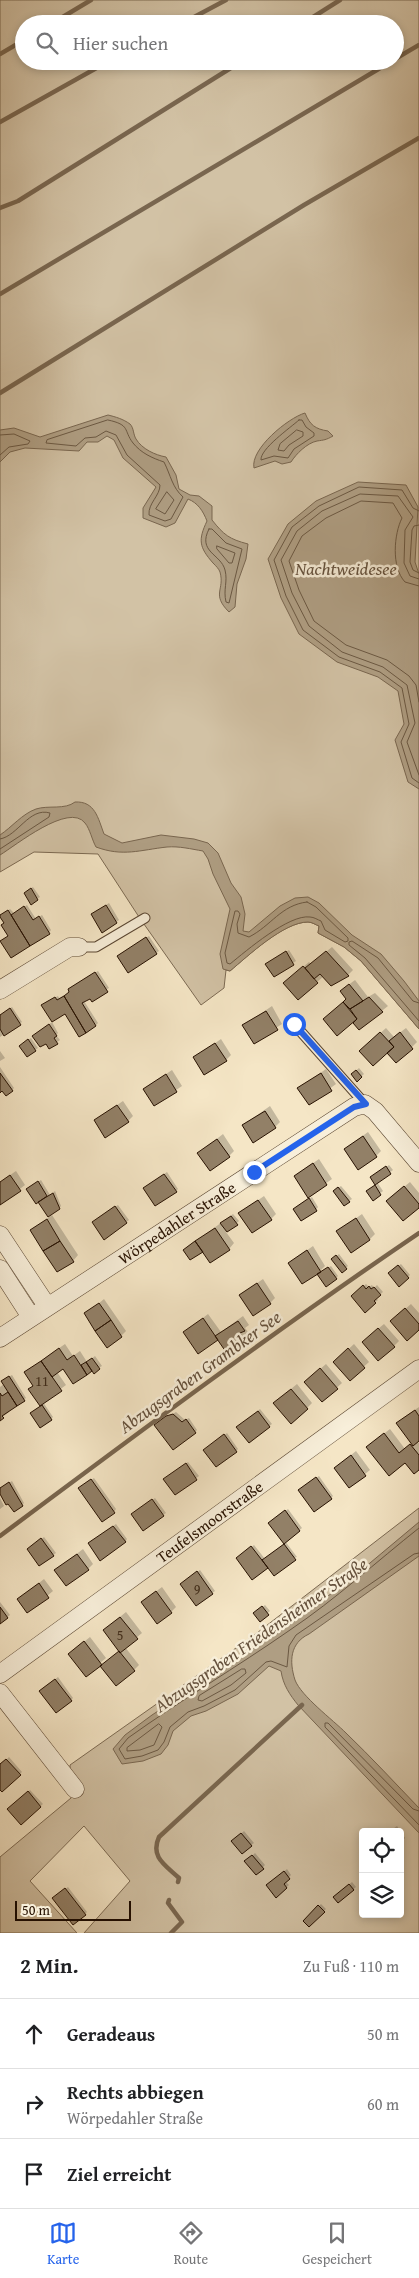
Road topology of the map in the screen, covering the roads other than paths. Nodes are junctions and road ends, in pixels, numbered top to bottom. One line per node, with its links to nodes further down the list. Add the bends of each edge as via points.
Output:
1 (145, 918): 2 (lane, via 96,947)
2 (80, 947): 3 (street, via 70,947)
3 (0, 990)
4 (294, 1024): 5 (lane)
5 (366, 1104): 6 (street); 9 (street, Wörpedahler Straße, via 354,1107)
6 (419, 1163)
7 (0, 1235): 9 (street)
8 (0, 1269): 10 (street)
9 (47, 1306): 10 (street, Wörpedahler Straße)
10 (31, 1317): 11 (street, Wörpedahler Straße)
11 (0, 1338)
12 (419, 1369): 13 (street, Teufelsmoorstraße)
13 (0, 1674)
14 (0, 1693): 15 (street)
15 (67, 1786)

